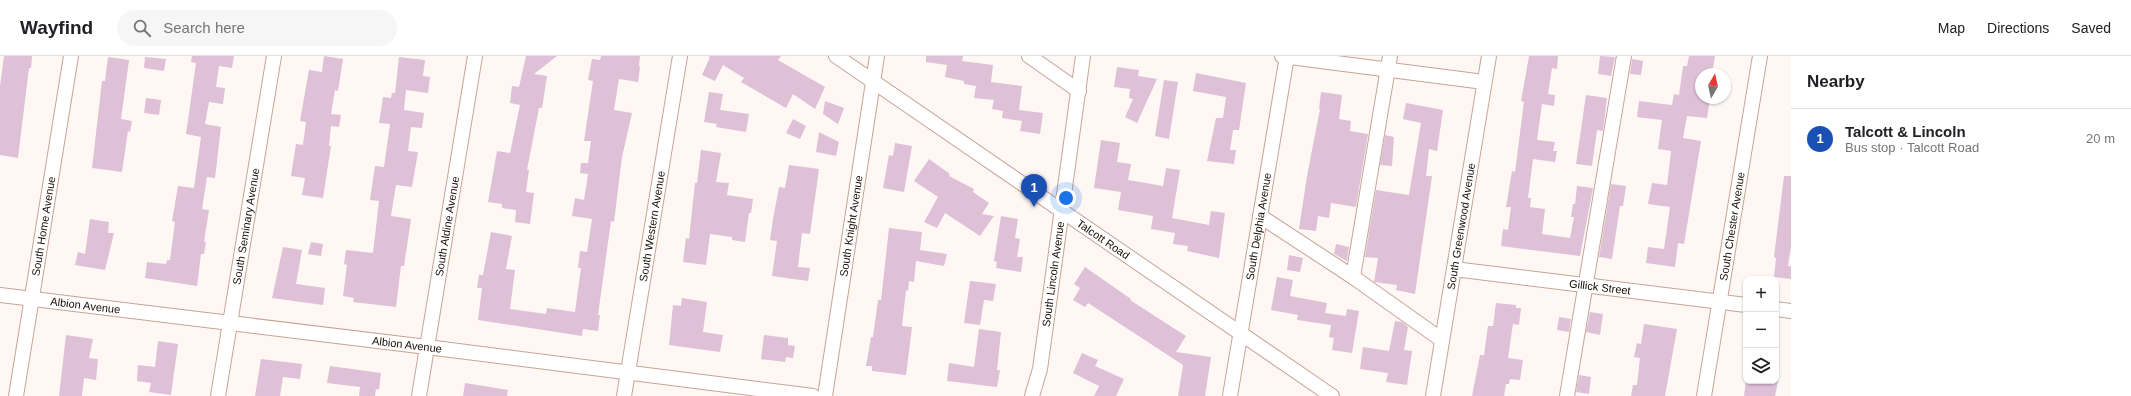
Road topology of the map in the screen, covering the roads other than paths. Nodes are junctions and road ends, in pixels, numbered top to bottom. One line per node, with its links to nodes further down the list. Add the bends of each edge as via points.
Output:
1 (72, 56): 23 (street, South Home Avenue)
2 (274, 56): 28 (street, South Seminary Avenue)
3 (475, 56): 31 (street, South Aldine Avenue)
4 (680, 56): 32 (street, South Western Avenue)
5 (836, 56): 15 (street, Talcott Road)
6 (877, 56): 15 (street, South Knight Avenue)
7 (1029, 56): 16 (street)
8 (1083, 56): 16 (street, South Lincoln Avenue)
9 (1286, 56): 13 (street); 18 (street, South Delphia Avenue)
10 (1489, 56): 14 (street, South Greenwood Avenue)
11 (1624, 56): 21 (street)
12 (1760, 56): 24 (street, South Chester Avenue)
13 (1388, 63): 14 (street); 20 (street)
14 (1484, 82): 19 (street, South Greenwood Avenue)
15 (873, 83): 17 (street, Talcott Road); 38 (street, South Knight Avenue)
16 (1079, 91): 17 (street, South Lincoln Avenue)
17 (1062, 210): 29 (street, Talcott Road); 39 (street, South Lincoln Avenue, via 1040,369)
18 (1260, 216): 20 (street); 29 (street, South Delphia Avenue)
19 (1454, 269): 21 (street, Gillick Street); 30 (street, South Greenwood Avenue)
20 (1353, 277): 30 (street)
21 (1586, 286): 24 (street, Gillick Street); 43 (street)
22 (0, 295): 23 (street, Albion Avenue)
23 (32, 299): 28 (street, Albion Avenue); 33 (street, South Home Avenue)
24 (1720, 302): 25 (street, Gillick Street); 44 (street, South Chester Avenue)
25 (1743, 306)
26 (1779, 309): 27 (street)
27 (1791, 311)
28 (230, 322): 31 (street, Albion Avenue); 34 (street, South Seminary Avenue)
29 (1241, 335): 40 (street, South Delphia Avenue); 41 (street, Talcott Road)
30 (1442, 340): 42 (street, South Greenwood Avenue)
31 (427, 347): 32 (street, Albion Avenue); 35 (street, South Aldine Avenue)
32 (628, 372): 36 (street, South Western Avenue); 37 (street, Albion Avenue)
33 (16, 396)
34 (218, 396)
35 (419, 396)
36 (624, 396)
37 (813, 396)
38 (825, 396)
39 (1032, 396)
40 (1230, 396)
41 (1332, 396)
42 (1433, 396)
43 (1567, 396)
44 (1704, 396)

